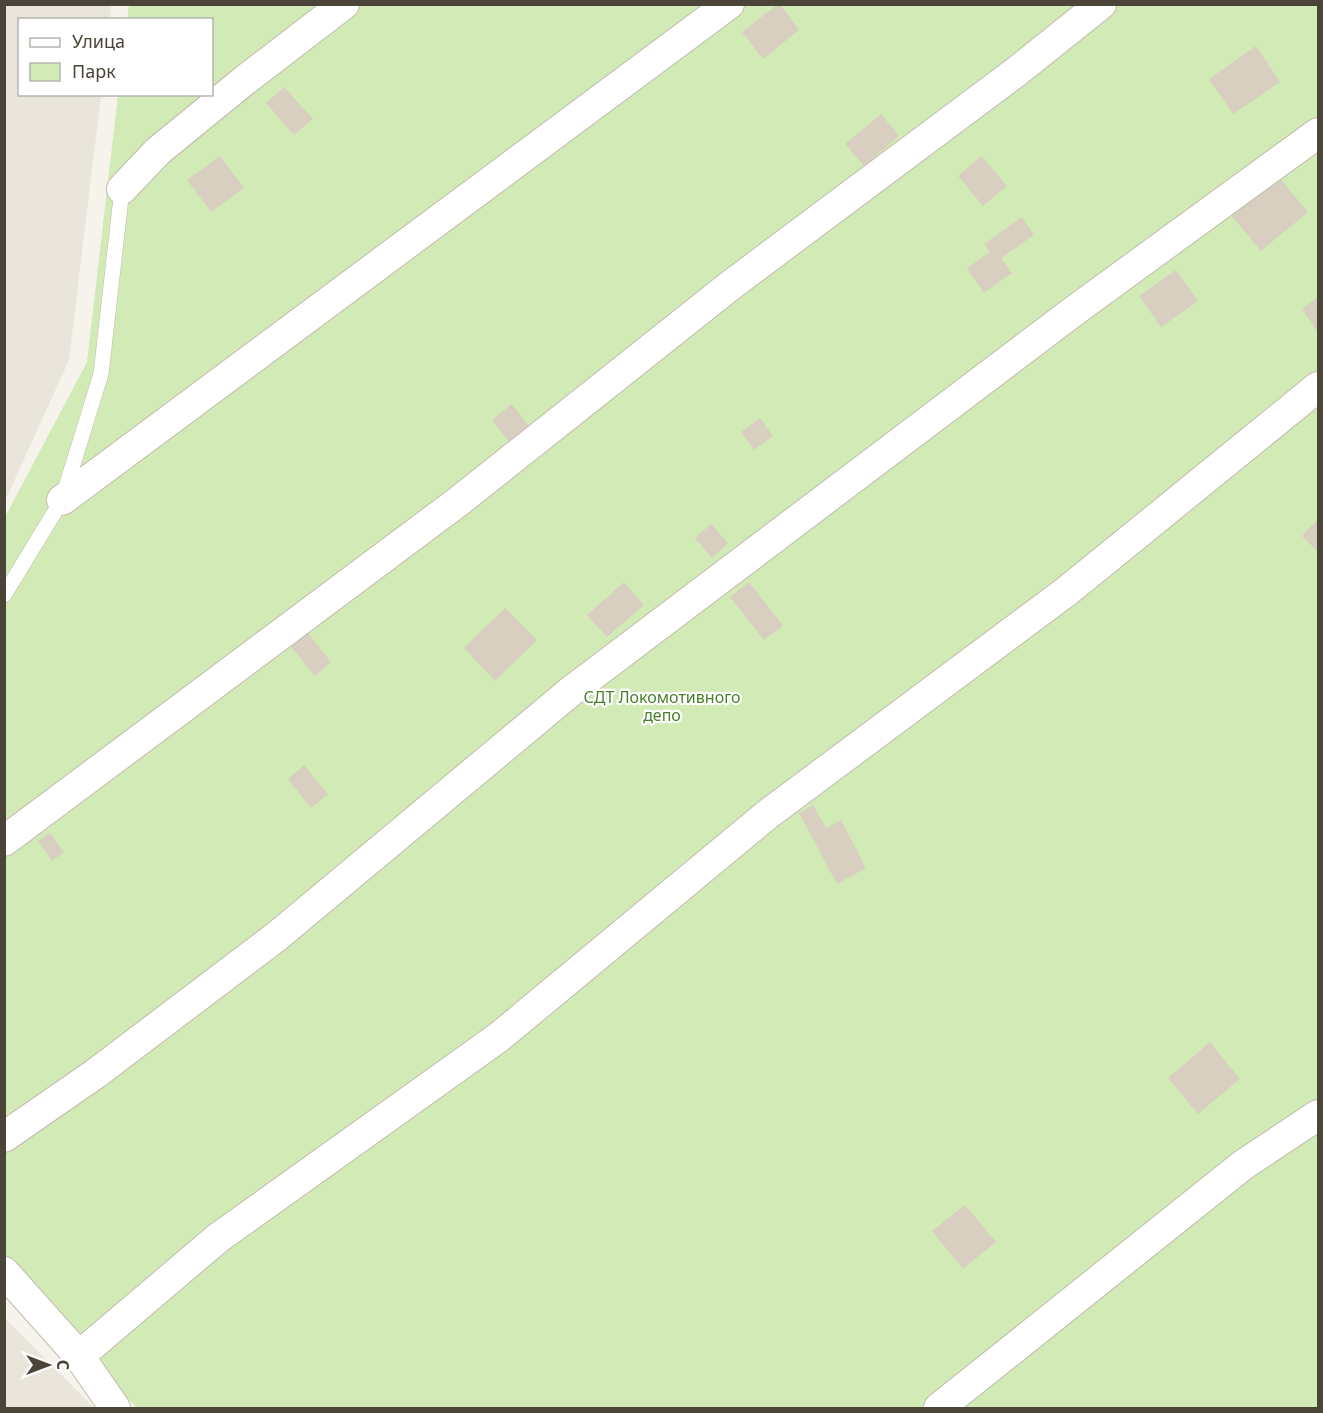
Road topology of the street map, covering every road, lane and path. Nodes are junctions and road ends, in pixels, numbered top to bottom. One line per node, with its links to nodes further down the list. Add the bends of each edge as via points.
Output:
1 (344, 4): 5 (street, via 158,151)
2 (729, 4): 7 (street)
3 (1101, 4): 9 (street, via 731,285 459,501)
4 (1318, 133): 11 (street, via 1074,311 570,693 276,937)
5 (122, 189): 7 (lane, via 101,374)
6 (1318, 387): 13 (street, via 1067,591 768,814 499,1037 219,1238)
7 (62, 500): 8 (lane)
8 (4, 595)
9 (4, 842)
10 (1318, 1115): 15 (street, via 1243,1165)
11 (4, 1137)
12 (4, 1272): 13 (street)
13 (79, 1356): 14 (street)
14 (115, 1408)
15 (939, 1408)

